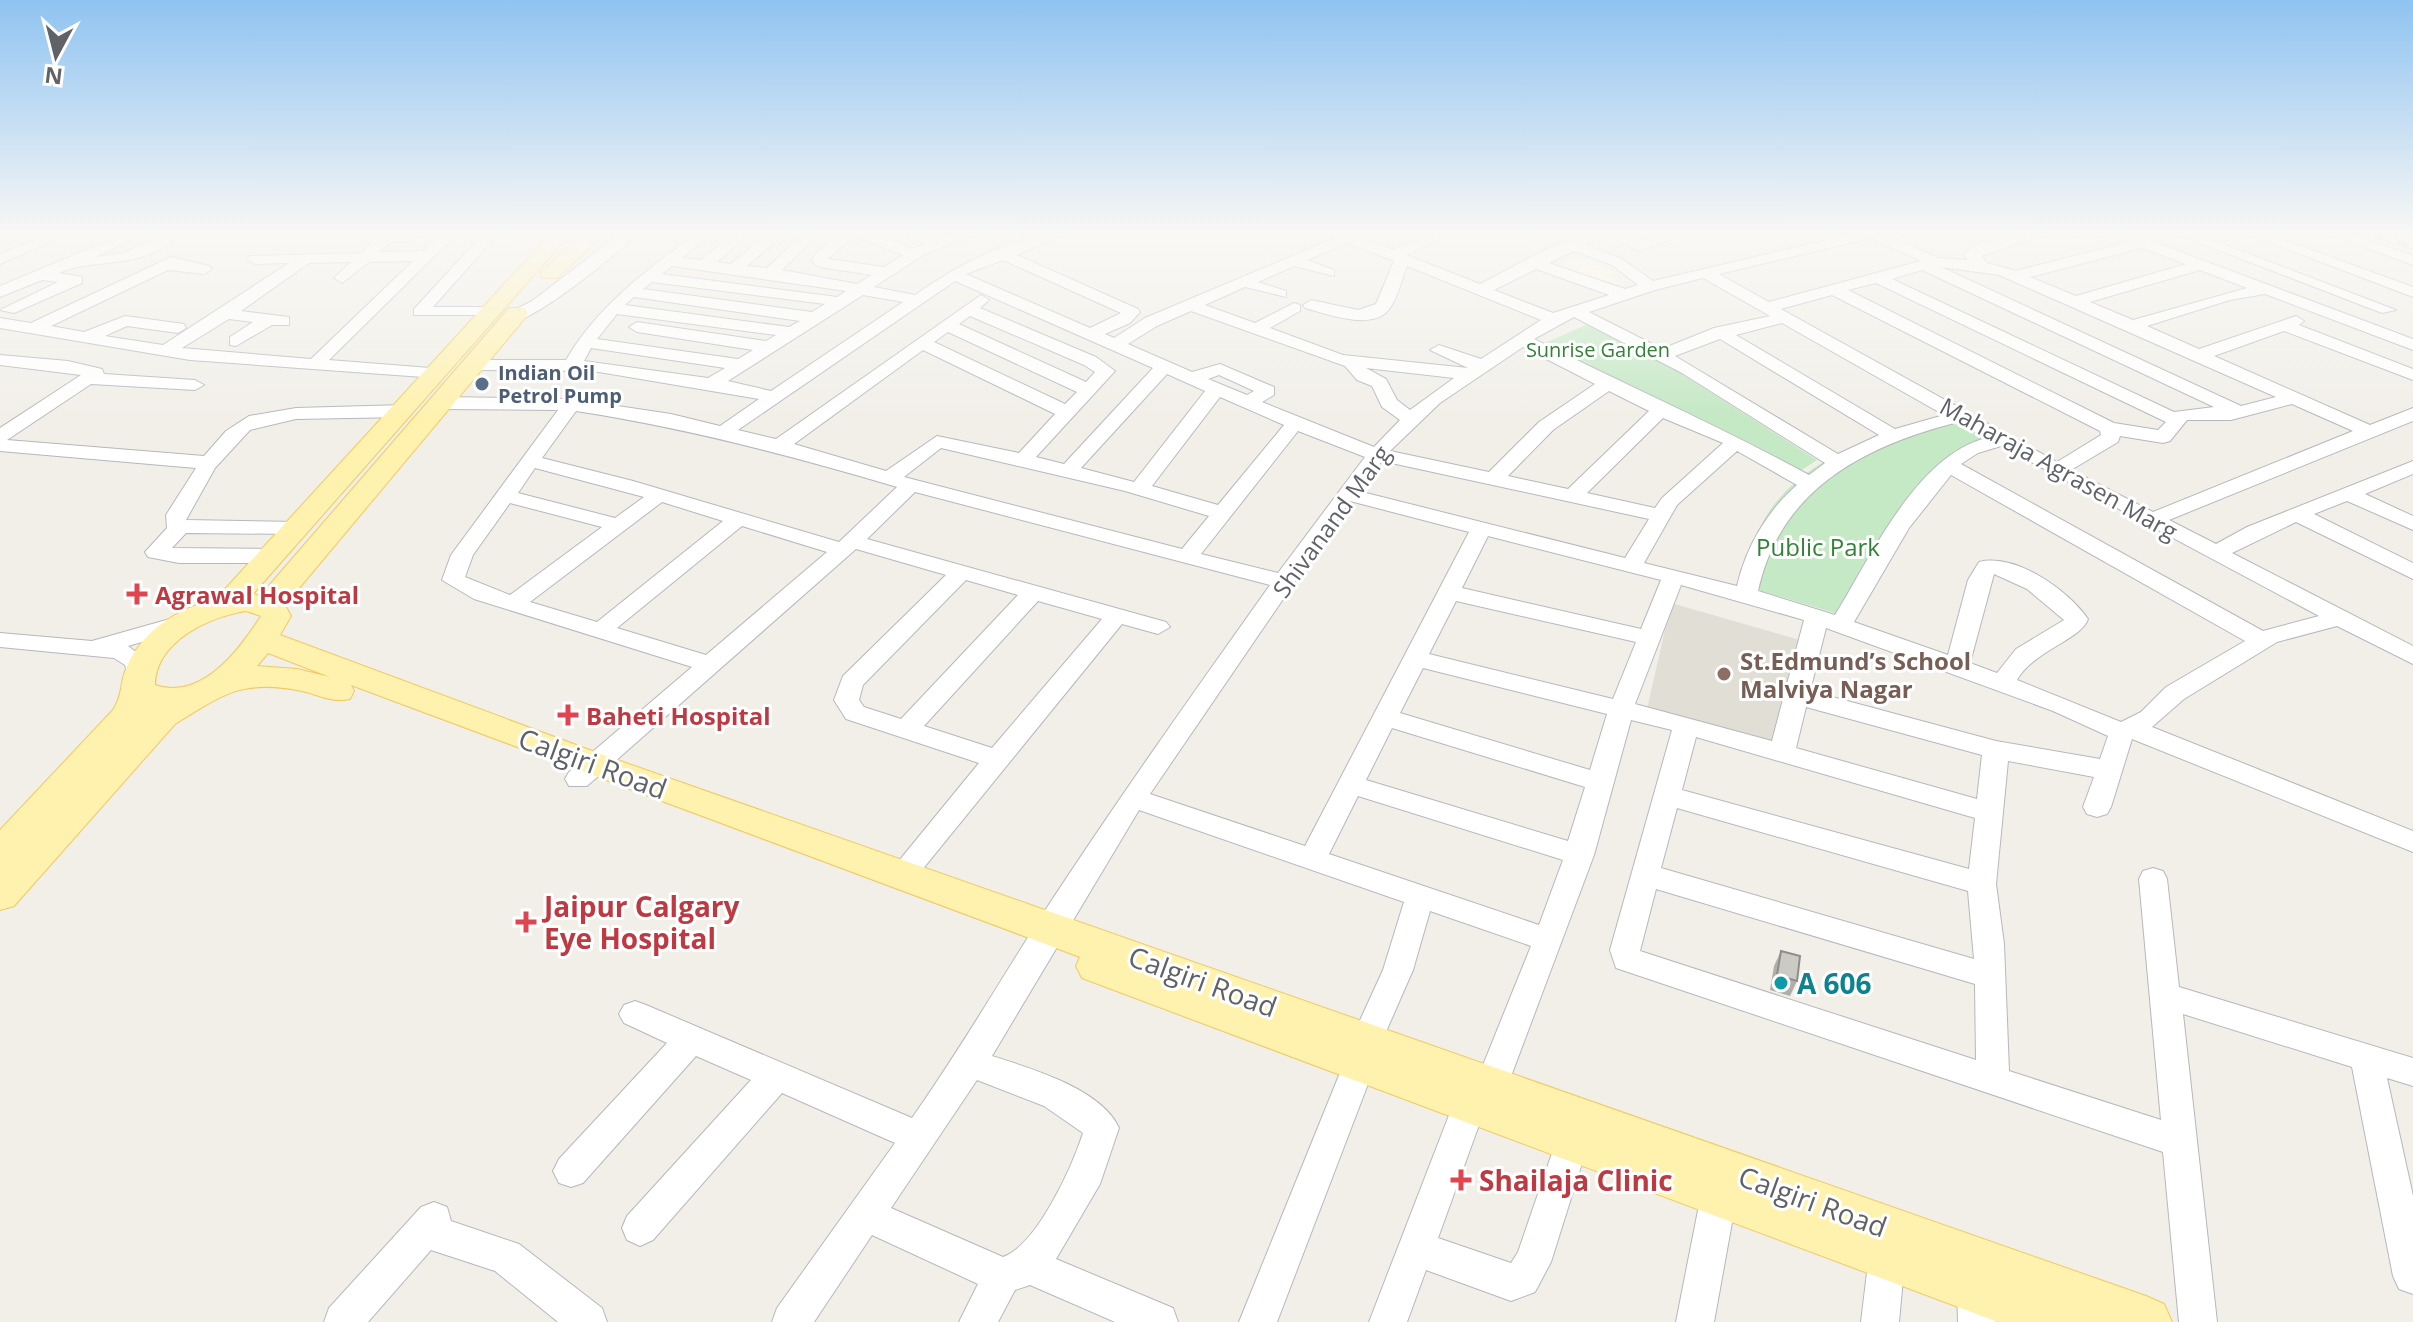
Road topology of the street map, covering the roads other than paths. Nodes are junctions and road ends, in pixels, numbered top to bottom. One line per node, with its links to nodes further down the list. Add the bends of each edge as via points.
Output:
1 (102, 295): 32 (street)
2 (251, 295): 44 (street)
3 (386, 295): 76 (street)
4 (436, 295): 45 (street, via 420,312)
5 (521, 295): 45 (main road)
6 (550, 295): 45 (street)
7 (628, 295): 38 (street)
8 (650, 295): 47 (street)
9 (796, 295): 34 (street)
10 (851, 295): 34 (street)
11 (890, 295): 31 (street)
12 (926, 295): 31 (street)
13 (989, 295): 39 (street)
14 (1002, 295): 60 (street)
15 (1094, 295): 60 (street, via 1132,312)
16 (1217, 295): 36 (street)
17 (1387, 295): 57 (street, via 1377,313 1302,307)
18 (1496, 295): 48 (street)
19 (1621, 295): 41 (street, Shivanand Marg)
20 (1743, 295): 42 (street, Maharaja Agrasen Marg)
21 (1816, 295): 42 (street)
22 (1844, 295): 105 (street)
23 (1913, 295): 103 (street)
24 (1993, 295): 98 (street)
25 (2060, 295): 33 (street)
26 (2097, 295): 33 (street)
27 (2235, 295): 54 (street)
28 (2277, 295): 43 (street)
29 (2347, 295): 40 (street)
30 (44, 296): 32 (street); 46 (street)
31 (918, 300): 92 (street)
32 (90, 301): 37 (street); 55 (street)
33 (2075, 301): 54 (street)
34 (840, 302): 47 (street)
35 (2413, 302): 40 (street)
36 (1191, 305): 57 (street); 67 (street)
37 (131, 307)
38 (615, 309): 50 (street); 59 (street)
39 (968, 309): 52 (street); 90 (street, via 1102,367 1106,371)
40 (2388, 310): 49 (street)
41 (1574, 311): 48 (street, Shivanand Marg); 72 (street)
42 (1774, 313): 58 (street); 101 (street, Maharaja Agrasen Marg)
43 (2325, 313): 49 (street); 53 (street)
44 (226, 314): 63 (street, via 276,320); 70 (street)
45 (500, 316): 78 (main road); 82 (main road)
46 (4, 317): 55 (street)
47 (817, 318): 59 (street)
48 (1553, 319): 62 (street, Shivanand Marg)
49 (2353, 323): 71 (street)
50 (600, 324): 64 (street); 68 (street)
51 (157, 325): 56 (street); 61 (street, via 125,321); 66 (street)
52 (947, 325): 65 (street); 90 (street)
53 (2283, 325): 73 (street); 83 (street)
54 (2131, 326): 73 (street)
55 (34, 328): 61 (street)
56 (178, 328)
57 (1254, 330): 75 (street)
58 (1720, 332): 72 (street); 108 (street)
59 (795, 333): 68 (street)
60 (1091, 334): 67 (street)
61 (85, 338): 66 (street)
62 (1521, 339): 81 (street, Shivanand Marg); 86 (street)
63 (236, 341)
64 (584, 342): 77 (street); 79 (street)
65 (923, 343): 99 (street); 113 (street)
66 (120, 344): 70 (street)
67 (1116, 345): 80 (street)
68 (769, 347): 79 (street)
69 (1439, 350): 81 (street)
70 (166, 351): 76 (street)
71 (2411, 352)
72 (1663, 355): 117 (street)
73 (2197, 356): 91 (street)
74 (0, 360): 85 (street, via 89,369 96,373)
75 (1351, 362): 81 (street); 102 (street, via 1359,373 1380,383 1389,403)
76 (315, 364): 82 (street)
77 (573, 364): 78 (street); 87 (street)
78 (474, 365): 94 (main road)
79 (741, 365): 87 (street)
80 (1166, 365): 84 (street); 121 (street)
81 (1475, 369): 102 (street, Shivanand Marg)
82 (437, 373): 97 (main road)
83 (2413, 375)
84 (1194, 377): 89 (street); 93 (street, via 1220,369 1268,391)
85 (91, 379): 88 (street); 109 (street)
86 (1609, 382): 96 (street); 123 (street, via 1546,426)
87 (713, 383): 92 (street)
88 (195, 385)
89 (1217, 388): 93 (street); 126 (street)
90 (1090, 391): 99 (street)
91 (2292, 398): 98 (street); 106 (street)
92 (774, 399): 107 (street)
93 (1248, 402): 104 (street)
94 (443, 403): 95 (street); 160 (main road)
95 (571, 405): 107 (street); 115 (street)
96 (1661, 410): 111 (street); 131 (street)
97 (404, 411): 118 (street, via 263,418 245,424); 140 (main road)
98 (2239, 412): 103 (street, via 2193,413)
99 (1068, 413): 116 (street)
100 (2413, 414): 106 (street)
101 (1962, 416): 108 (street); 110 (street, Maharaja Agrasen Marg)
102 (1411, 420): 114 (street, Shivanand Marg)
103 (2178, 421): 105 (street, via 2163,437)
104 (1295, 423): 114 (street); 132 (street)
105 (2109, 428): 120 (street, via 2111,438 2093,444)
106 (2371, 432): 136 (street)
107 (722, 433): 113 (street)
108 (1892, 435): 117 (street)
109 (0, 436)
110 (2007, 439): 119 (street, via 1972,448); 120 (street, Maharaja Agrasen Marg)
111 (1733, 444): 125 (street); 134 (street)
112 (0, 445): 118 (street)
113 (779, 446): 124 (street)
114 (1376, 454): 123 (street); 127 (street, Shivanand Marg)
115 (531, 461): 129 (street); 130 (street)
116 (1022, 461): 121 (street); 124 (street, via 937,442)
117 (1837, 462): 125 (street)
118 (211, 463): 139 (street, via 176,515)
119 (1948, 465): 161 (street, via 1884,549); 166 (street)
120 (2057, 470): 136 (street, Maharaja Agrasen Marg)
121 (1068, 471): 126 (street)
122 (2407, 474): 128 (street)
123 (1493, 480): 131 (street)
124 (901, 481): 142 (street); 145 (street)
125 (1811, 484): 153 (street, via 1759,547)
126 (1139, 489): 132 (street)
127 (1345, 494): 141 (street); 150 (street, Shivanand Marg)
128 (2349, 494): 133 (street); 137 (street)
129 (659, 495): 135 (street); 138 (street)
130 (506, 496): 138 (street); 154 (street, via 462,555 453,580)
131 (1572, 497): 134 (street)
132 (1221, 513): 145 (street)
133 (2297, 514): 143 (street); 148 (street)
134 (1660, 515): 146 (street)
135 (738, 519): 142 (street); 163 (street)
136 (2150, 520): 143 (street, Maharaja Agrasen Marg)
137 (2413, 524)
138 (618, 525): 154 (street)
139 (179, 528): 140 (street); 144 (street, via 156,552)
140 (297, 528): 144 (main road)
141 (1482, 528): 146 (street); 152 (street)
142 (848, 546): 147 (street); 171 (street)
143 (2218, 552): 158 (street, Maharaja Agrasen Marg)
144 (272, 556): 155 (main road)
145 (1187, 557): 150 (street)
146 (1632, 565): 149 (street)
147 (963, 571): 151 (street); 181 (street, via 852,682 846,700 855,713)
148 (2413, 572)
149 (1674, 575): 153 (street); 164 (street)
150 (1285, 582): 191 (street, Shivanand Marg)
151 (1034, 591): 156 (street); 181 (street)
152 (1448, 592): 164 (street); 169 (street)
153 (1746, 594): 157 (street)
154 (514, 603): 163 (street)
155 (227, 605): 159 (main road); 160 (main road, Calgiri Road, via 246,602)
156 (1117, 615): 162 (street); 185 (street)
157 (1817, 616): 161 (street); 176 (street)
158 (2338, 618): 166 (street); 168 (street, Maharaja Agrasen Marg)
159 (185, 621): 167 (street); 174 (main road)
160 (264, 623): 173 (main road); 187 (main road, Calgiri Road)
161 (1841, 625): 172 (street)
162 (1158, 627)
163 (601, 630): 171 (street)
164 (1648, 638): 178 (street)
165 (11, 641): 167 (street); 170 (street)
166 (2263, 641): 182 (street, via 2175,693 2150,718)
167 (98, 647): 174 (street, via 136,661)
168 (2413, 656)
169 (1415, 658): 178 (street); 179 (street)
170 (0, 660)
171 (709, 664): 187 (street)
172 (1957, 666): 175 (street); 175 (street, via 1979,580 1987,567 2002,567 2065,606 2076,619 2074,626 2019,658)
173 (227, 679): 177 (main road); 187 (main road, Calgiri Road, via 265,674 306,679)
174 (139, 683): 177 (main road, via 155,699); 195 (main road, via 126,717)
175 (2003, 683): 182 (street)
176 (1794, 695): 183 (street); 184 (street)
177 (193, 698): 202 (main road, via 163,716)
178 (1621, 709): 180 (street); 188 (street)
179 (1384, 717): 188 (street); 189 (street)
180 (1686, 725): 184 (street); 190 (street)
181 (906, 730): 185 (street)
182 (2126, 730): 186 (street); 194 (street)
183 (1996, 750): 186 (street); 193 (street)
184 (1782, 752): 193 (street)
185 (996, 759): 198 (street)
186 (2108, 770): 192 (street)
187 (586, 772): 198 (main road, Calgiri Road); 204 (main road, Calgiri Road)
188 (1600, 782): 196 (street)
189 (1349, 784): 196 (street); 197 (street)
190 (1666, 795): 199 (street); 201 (street)
191 (1133, 798): 197 (street); 204 (street, Shivanand Marg)
192 (2097, 807)
193 (1987, 812): 201 (street)
194 (2413, 842)
195 (0, 854)
196 (1580, 855): 205 (street)
197 (1312, 860): 203 (street)
198 (903, 873): 204 (main road, Calgiri Road)
199 (1647, 875): 206 (street); 215 (street, via 1625,950 1627,959)
200 (2153, 879): 207 (street)
201 (1982, 884): 206 (street)
202 (0, 895)
203 (1420, 897): 205 (street); 210 (street, via 1398,970)
204 (1044, 936): 210 (main road, Calgiri Road); 212 (street, Shivanand Marg)
205 (1549, 940): 216 (street)
206 (1990, 976): 215 (street)
207 (2167, 996): 211 (street); 219 (street)
208 (635, 1014): 209 (street)
209 (691, 1039): 214 (street); 220 (street)
210 (1364, 1051): 216 (main road, Calgiri Road); 235 (street)
211 (2366, 1057): 213 (street); 222 (street)
212 (970, 1063): 217 (street, Shivanand Marg); 227 (street, via 1037,1084 1076,1104 1102,1128 1088,1172)
213 (2413, 1072)
214 (776, 1076): 217 (street); 224 (street)
215 (1993, 1078): 219 (street)
216 (1481, 1094): 218 (main road, Calgiri Road); 225 (street); 240 (main road, Calgiri Road)
217 (918, 1137): 223 (street, Shivanand Marg)
218 (1572, 1141): 221 (main road, Calgiri Road); 225 (street, via 1533,1262 1522,1279 1511,1282)
219 (2180, 1142): 241 (street)
220 (571, 1171)
221 (1719, 1195): 226 (main road, Calgiri Road); 237 (street)
222 (2406, 1206): 228 (street)
223 (865, 1214): 227 (street); 232 (street, Shivanand Marg)
224 (640, 1228)
225 (1416, 1248): 236 (street)
226 (1887, 1256): 229 (main road, Calgiri Road); 238 (street)
227 (1016, 1271): 233 (street); 234 (street)
228 (2412, 1276)
229 (1977, 1306): 239 (main road, Calgiri Road)
230 (343, 1322): 231 (street, via 431,1223 506,1257)
231 (588, 1322)
232 (791, 1322)
233 (978, 1322)
234 (1159, 1322)
235 (1258, 1322)
236 (1388, 1322)
237 (1695, 1322)
238 (1880, 1322)
239 (2066, 1322)
240 (2146, 1322)
241 (2198, 1322)

